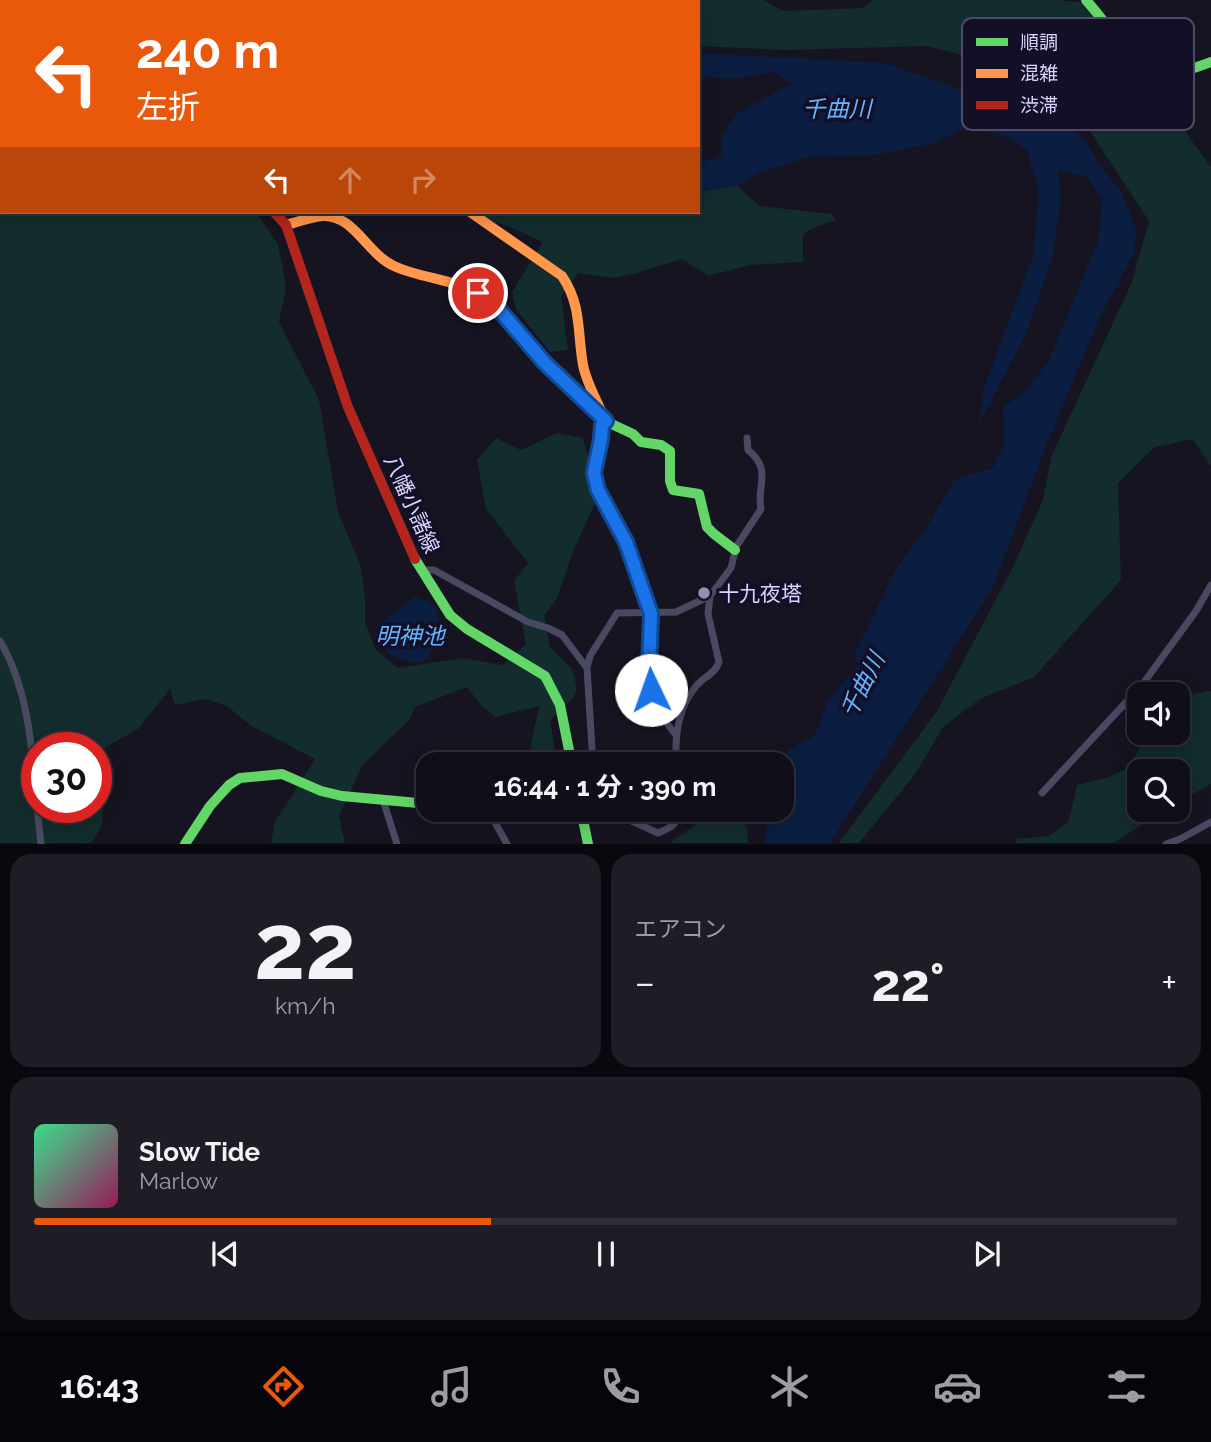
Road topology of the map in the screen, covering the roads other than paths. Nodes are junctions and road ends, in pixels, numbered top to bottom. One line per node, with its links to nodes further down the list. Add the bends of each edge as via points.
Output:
1 (1086, 0): 2 (street)
2 (1102, 18)
3 (1211, 62): 4 (street)
4 (1194, 69)
5 (276, 214): 7 (street, 八幡小諸線)
6 (473, 214): 8 (street, via 562,276 570,288 578,310 583,367)
7 (286, 225): 8 (street, via 322,216 341,218 393,266 478,293 496,306 544,362); 11 (street, 八幡小諸線, via 348,407)
8 (606, 421): 10 (street, via 641,442 670,450 668,483 673,490 699,494 711,533); 14 (street, via 594,473 598,490 626,542)
9 (747, 438): 10 (street, via 748,450 758,458 762,475 761,509)
10 (735, 550): 13 (street, via 731,568)
11 (420, 570): 16 (street, via 434,570 528,622 562,635); 19 (street, 八幡小諸線, via 450,615 545,676 560,705)
12 (1211, 584): 22 (street, via 1142,685)
13 (710, 596): 14 (street, via 676,612); 18 (street, via 708,614 718,668 697,685)
14 (651, 614): 16 (street, via 617,613); 18 (street, via 651,690)
15 (0, 641): 17 (street, via 24,703)
16 (587, 668): 20 (street)
17 (28, 732)
18 (675, 734): 21 (street)
19 (569, 752)
20 (592, 752)
21 (676, 752)
22 (1042, 793)
23 (383, 800): 24 (street); 31 (street, via 342,796 282,774 240,778 210,806); 33 (street)
24 (416, 803)
25 (495, 822): 34 (street)
26 (584, 822): 35 (street)
27 (634, 822): 28 (street, via 658,833)
28 (677, 822)
29 (1211, 822): 36 (street)
30 (39, 823): 32 (street)
31 (186, 843)
32 (41, 844)
33 (397, 844)
34 (507, 844)
35 (588, 844)
36 (1166, 844)

